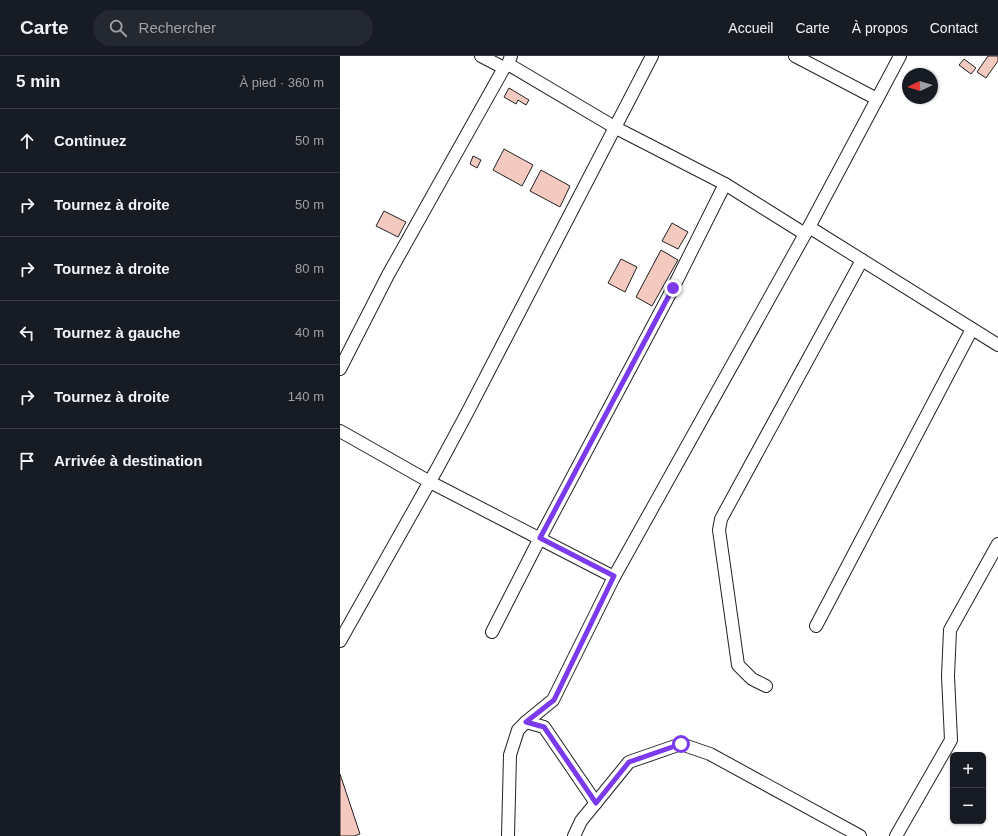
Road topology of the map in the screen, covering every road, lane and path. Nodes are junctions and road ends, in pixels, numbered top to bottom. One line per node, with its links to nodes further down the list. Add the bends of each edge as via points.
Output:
1 (481, 56): 5 (street)
2 (652, 56): 7 (street)
3 (795, 56): 6 (street)
4 (900, 56): 6 (street)
5 (508, 63): 7 (street); 13 (street, via 388,275)
6 (877, 99): 9 (street)
7 (616, 128): 8 (street); 15 (street)
8 (725, 184): 9 (street); 16 (street, via 673,288)
9 (807, 231): 10 (street); 18 (street)
10 (862, 260): 11 (street); 22 (street, via 721,519 719,530 738,665 752,679)
11 (972, 329): 12 (street); 19 (street)
12 (998, 345)
13 (340, 369)
14 (340, 431): 15 (street)
15 (430, 482): 16 (street); 21 (street)
16 (540, 538): 18 (street); 20 (street)
17 (998, 544): 28 (street, via 950,630 948,676 951,740)
18 (614, 576): 23 (street, via 554,700)
19 (816, 626)
20 (492, 632)
21 (340, 641)
22 (766, 686)
23 (526, 722): 24 (street, via 544,727); 25 (street, via 518,730 510,755)
24 (596, 803): 26 (street, via 581,821); 27 (street, via 629,762 681,744 710,754)
25 (508, 836)
26 (574, 836)
27 (860, 836)
28 (896, 836)

